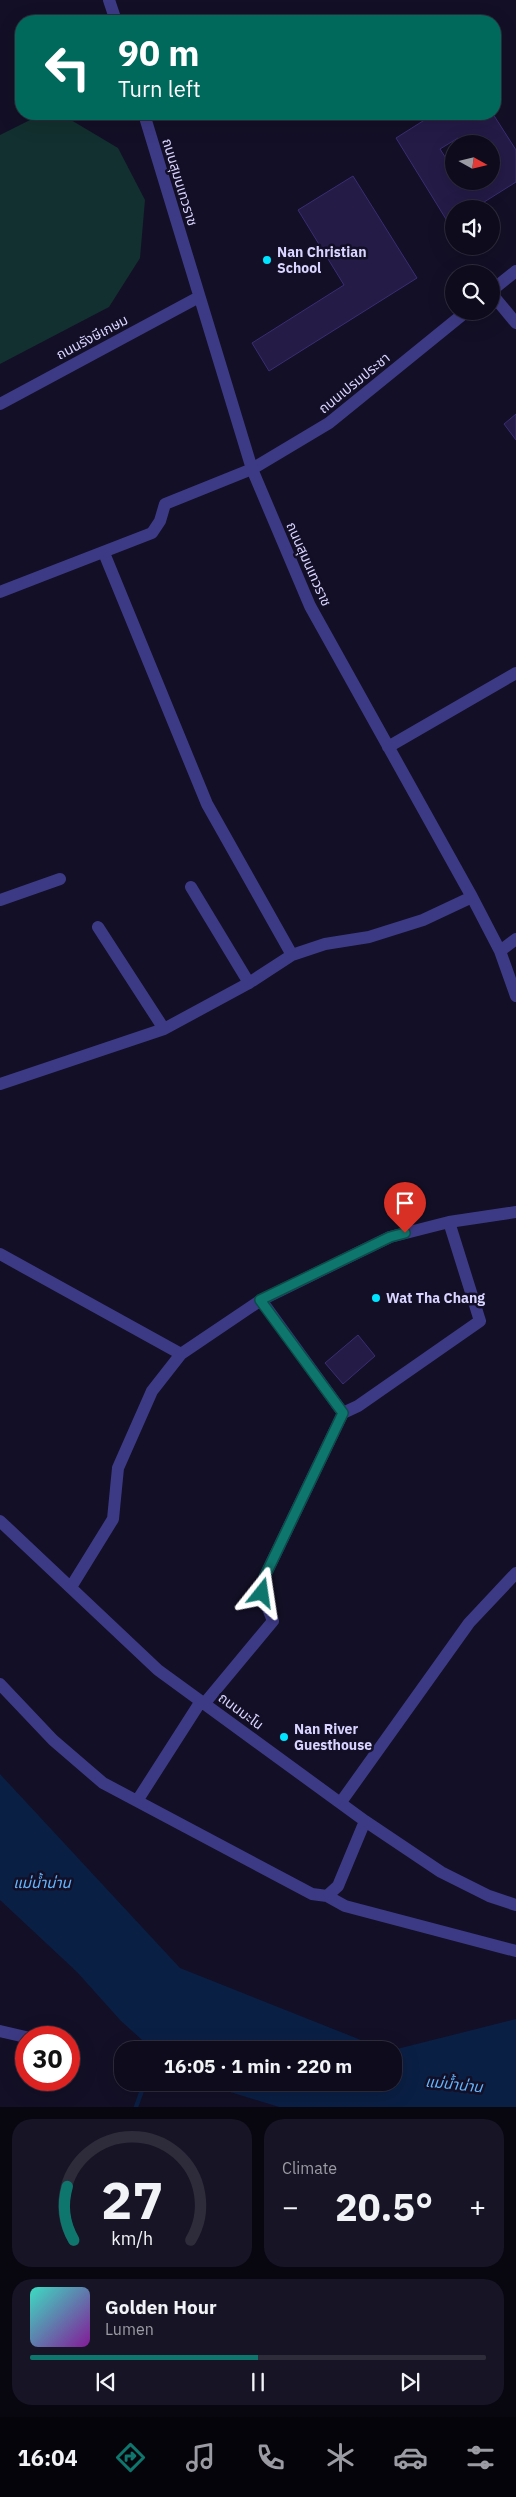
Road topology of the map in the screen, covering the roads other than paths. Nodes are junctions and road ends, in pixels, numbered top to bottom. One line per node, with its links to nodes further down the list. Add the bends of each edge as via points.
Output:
1 (109, 0): 2 (street)
2 (114, 15)
3 (146, 120): 6 (street, ถนนสุมนเทวราช)
4 (516, 271): 5 (street)
5 (500, 284)
6 (199, 297): 10 (street, ถนนรังษีเกษม); 11 (street, ถนนสุมนเทวราช)
7 (500, 303): 9 (street)
8 (456, 320): 11 (street, ถนนเปรมประชา, via 329,423)
9 (516, 323)
10 (0, 404)
11 (252, 469): 12 (street, ถนนเปรมประชา, via 171,499 164,504 160,521 152,533); 15 (street, ถนนสุมนเทวราช, via 310,606)
12 (104, 554): 13 (street, ถนนเปรมประชา); 23 (street, via 207,804)
13 (0, 592)
14 (516, 673): 15 (street)
15 (388, 747): 18 (street, ถนนสุมนเทวราช)
16 (60, 879): 19 (street)
17 (191, 887): 24 (street)
18 (472, 897): 22 (street, ถนนสุมนเทวราช); 23 (street, via 423,920)
19 (0, 900)
20 (98, 927): 26 (street)
21 (516, 939): 22 (street)
22 (500, 951): 25 (street, ถนนสุมนเทวราช)
23 (292, 955): 24 (street)
24 (249, 983): 26 (street)
25 (516, 996)
26 (164, 1029): 27 (street)
27 (0, 1084)
28 (516, 1212): 29 (street)
29 (449, 1222): 31 (street, via 390,1237); 33 (street, via 480,1321 358,1406)
30 (1, 1258): 32 (street)
31 (260, 1300): 32 (street); 33 (street)
32 (181, 1354): 36 (street, via 152,1391 118,1468 113,1519)
33 (343, 1413): 38 (street, via 264,1578 262,1593 273,1621)
34 (0, 1521): 36 (street, ถนนมะโน)
35 (516, 1573): 40 (street, via 469,1623)
36 (70, 1587): 38 (street, ถนนมะโน, via 158,1670)
37 (0, 1684): 39 (street, via 53,1740 89,1771 103,1783)
38 (203, 1702): 39 (street); 40 (street, ถนนมะโน)
39 (136, 1801): 42 (street, via 312,1894)
40 (341, 1802): 41 (street, ถนนมะโน)
41 (365, 1821): 42 (street, via 338,1886); 43 (street, ถนนมะโน, via 441,1872 489,1896)
42 (327, 1896): 44 (street, via 345,1906)
43 (516, 1905)
44 (516, 1951)
45 (0, 2031): 46 (street)
46 (15, 2034)

